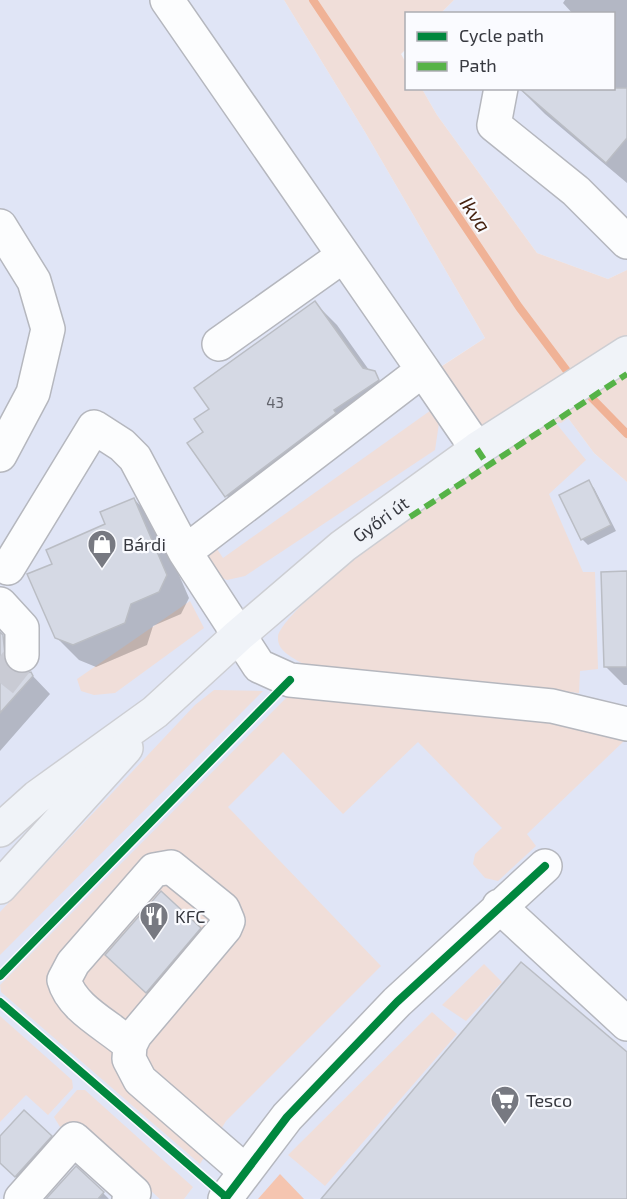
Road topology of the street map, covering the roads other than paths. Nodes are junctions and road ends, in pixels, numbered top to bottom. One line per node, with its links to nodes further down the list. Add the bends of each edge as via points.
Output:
1 (167, 0): 5 (street)
2 (501, 90): 4 (street, via 494,125 576,191)
3 (0, 226): 10 (street, via 34,281 48,329 33,393)
4 (627, 242)
5 (343, 256): 6 (street); 8 (street)
6 (219, 344)
7 (620, 358): 9 (main road, Győri út)
8 (423, 370): 9 (street); 11 (street)
9 (477, 449): 14 (main road, Győri út, via 343,546)
10 (0, 454)
11 (185, 552): 12 (street, via 135,458 94,427); 14 (street)
12 (8, 568)
13 (0, 604): 15 (street, via 22,628)
14 (238, 635): 16 (main road, Győri út); 17 (street, via 259,666 290,680 552,706)
15 (22, 655)
16 (155, 712): 18 (main road, Győri út, via 37,797); 20 (main road, Győri út, via 106,772)
17 (627, 724)
18 (0, 830)
19 (545, 866): 21 (street)
20 (0, 887)
21 (499, 906): 22 (street); 24 (street, via 389,1010 287,1117)
22 (627, 1024)
23 (130, 1045): 23 (street, via 228,921 223,909 171,867 154,870 73,963 64,980 82,1007); 24 (street, via 129,1059 140,1080)
24 (245, 1171): 27 (street)
25 (134, 1197): 26 (street, via 74,1139)
26 (21, 1199)
27 (225, 1199)

